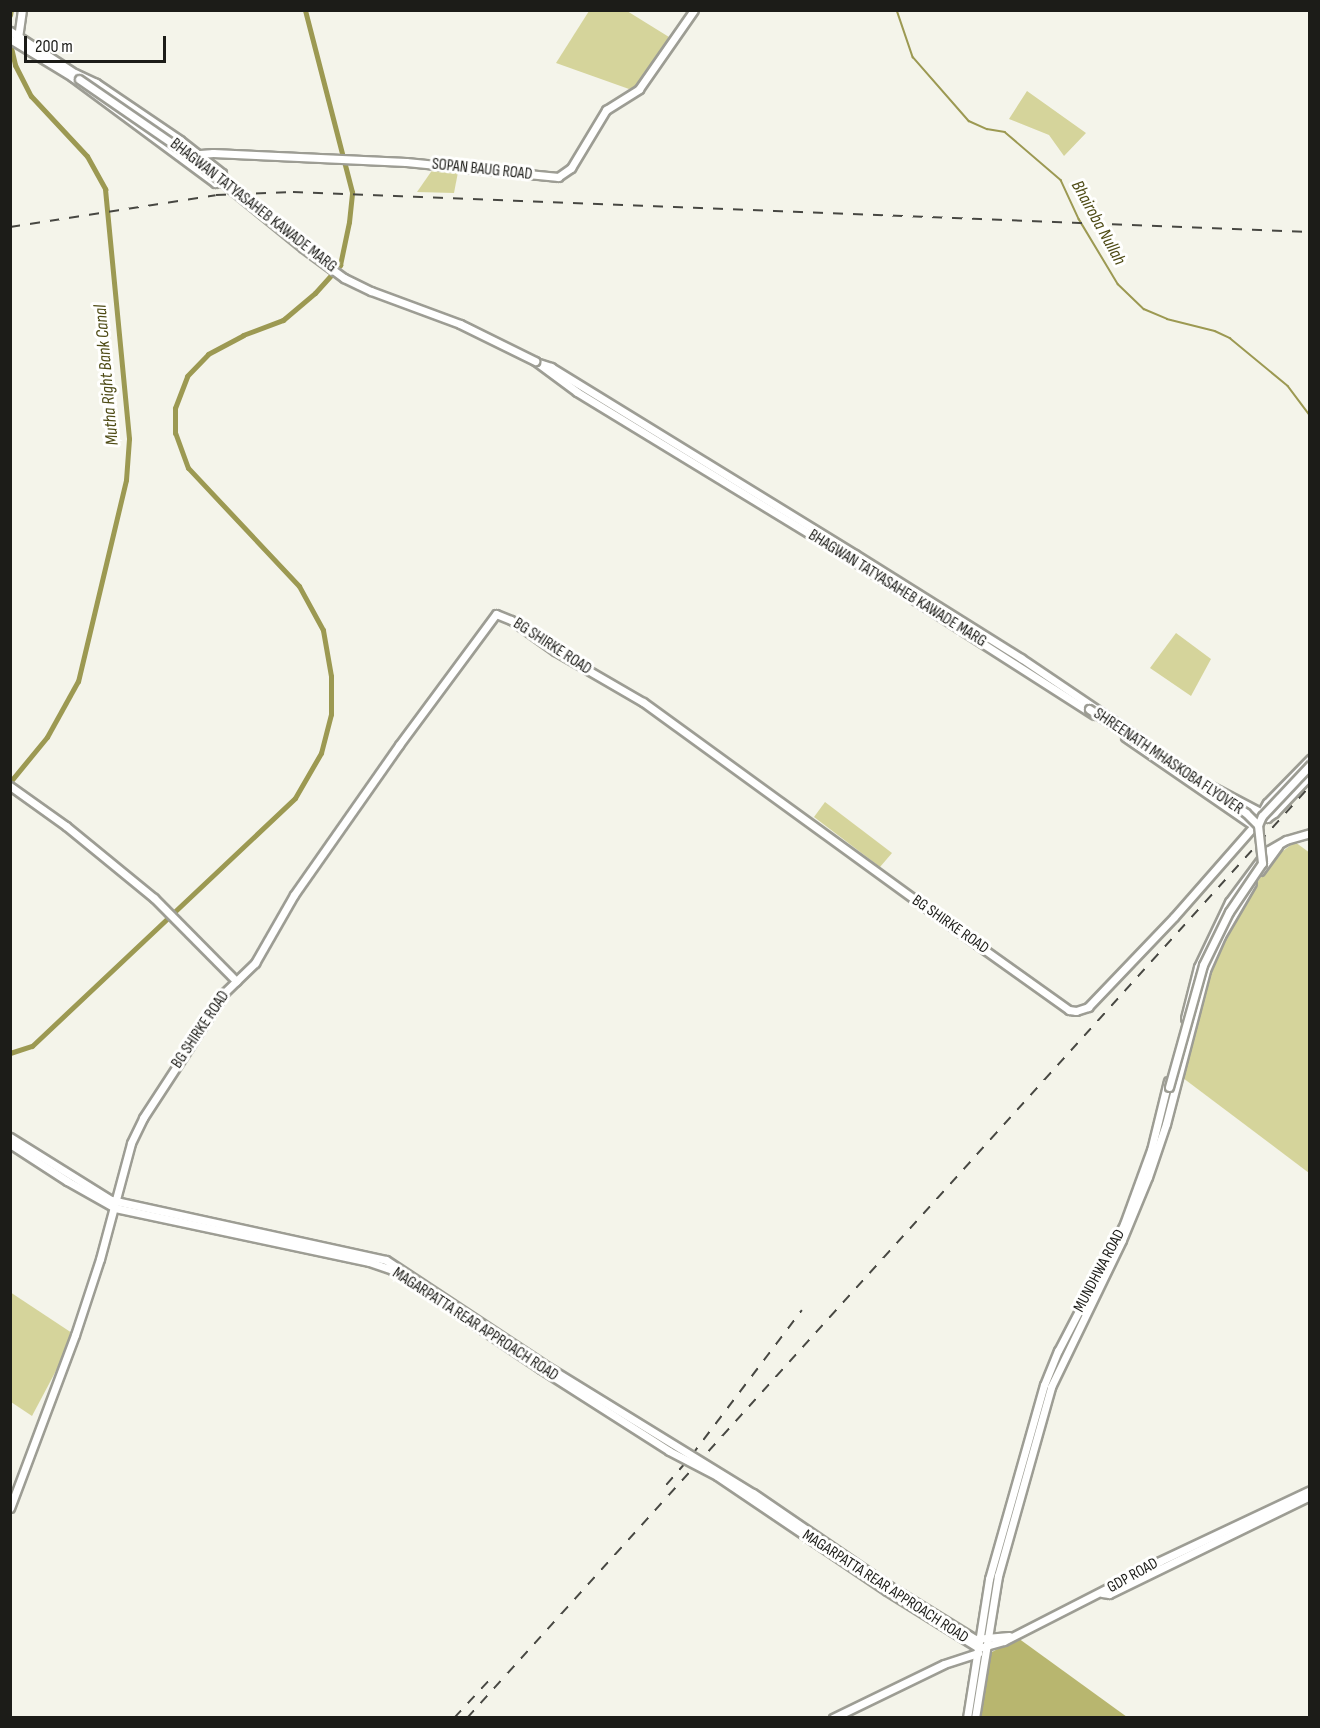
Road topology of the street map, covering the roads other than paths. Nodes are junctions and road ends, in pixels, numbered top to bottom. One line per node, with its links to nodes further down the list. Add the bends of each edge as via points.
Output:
1 (22, 10): 3 (street)
2 (694, 10): 5 (street, SOPAN BAUG ROAD, via 639,89 606,110 571,168 558,177 406,162)
3 (14, 37): 4 (street, BHAGWAN TATYASAHEB KAWADE MARG)
4 (75, 76): 5 (street, via 96,83); 6 (street); 7 (street, BHAGWAN TATYASAHEB KAWADE MARG, bridge, via 189,155 344,278 460,324 551,367)
5 (200, 154): 6 (street); 6 (street, via 222,173 216,183)
6 (190, 163)
7 (984, 639): 8 (street, BHAGWAN TATYASAHEB KAWADE MARG); 14 (street, BHAGWAN TATYASAHEB KAWADE MARG)
8 (1075, 703): 14 (street, BHAGWAN TATYASAHEB KAWADE MARG); 14 (street, SHREENATH MHASKOBA FLYOVER, bridge)
9 (1310, 759): 14 (street, BG SHIRKE ROAD)
10 (1310, 765): 14 (street, SHREENATH MHASKOBA FLYOVER, bridge)
11 (1310, 770): 18 (street, SHREENATH MHASKOBA FLYOVER, bridge, via 1264,822 1266,859 1213,950)
12 (1310, 775): 14 (street, via 1274,813)
13 (13, 788): 17 (street, via 66,826 170,912)
14 (1257, 820): 17 (street, BG SHIRKE ROAD, via 1124,972 1088,1007 1069,1010 643,702 555,651 511,620 496,615 301,885 255,963); 18 (street, SHREENATH MHASKOBA FLYOVER, bridge, via 1262,863 1229,912 1203,965)
15 (1310, 833): 16 (street, MUNDHWA ROAD)
16 (1279, 844): 19 (street, MUNDHWA ROAD, via 1221,936 1206,970); 20 (street, MUNDHWA ROAD, via 1267,852 1229,902 1205,950)
17 (236, 981): 23 (street, BG SHIRKE ROAD, via 143,1118 131,1143)
18 (1170, 1087): 19 (street, SHREENATH MHASKOBA FLYOVER); 20 (street, SHREENATH MHASKOBA FLYOVER)
19 (1169, 1111): 24 (street, MUNDHWA ROAD, via 1156,1156 1122,1240)
20 (1160, 1114): 24 (street, MUNDHWA ROAD, via 1124,1224 1063,1341)
21 (10, 1137): 23 (street, MAGARPATTA REAR APPROACH ROAD)
22 (10, 1144): 23 (street, MAGARPATTA REAR APPROACH ROAD, via 67,1181)
23 (116, 1205): 26 (street, BG SHIRKE ROAD, via 75,1335); 27 (street, MAGARPATTA REAR APPROACH ROAD, bridge, via 386,1260 542,1366 753,1493)
24 (1047, 1386): 29 (street, MUNDHWA ROAD, via 1006,1532)
25 (1309, 1492): 28 (street, GDP ROAD, via 1109,1594 1102,1593)
26 (10, 1508)
27 (888, 1589): 29 (street, MAGARPATTA REAR APPROACH ROAD, via 968,1636); 30 (street, MAGARPATTA REAR APPROACH ROAD)
28 (1009, 1636): 29 (street, MAGARPATTA REAR APPROACH ROAD); 30 (street, MAGARPATTA REAR APPROACH ROAD)
29 (984, 1638): 30 (street, MUNDHWA ROAD)
30 (981, 1649): 31 (street); 32 (street, MUNDHWA ROAD); 33 (street, MUNDHWA ROAD)
31 (833, 1718)
32 (967, 1718)
33 (975, 1718)

